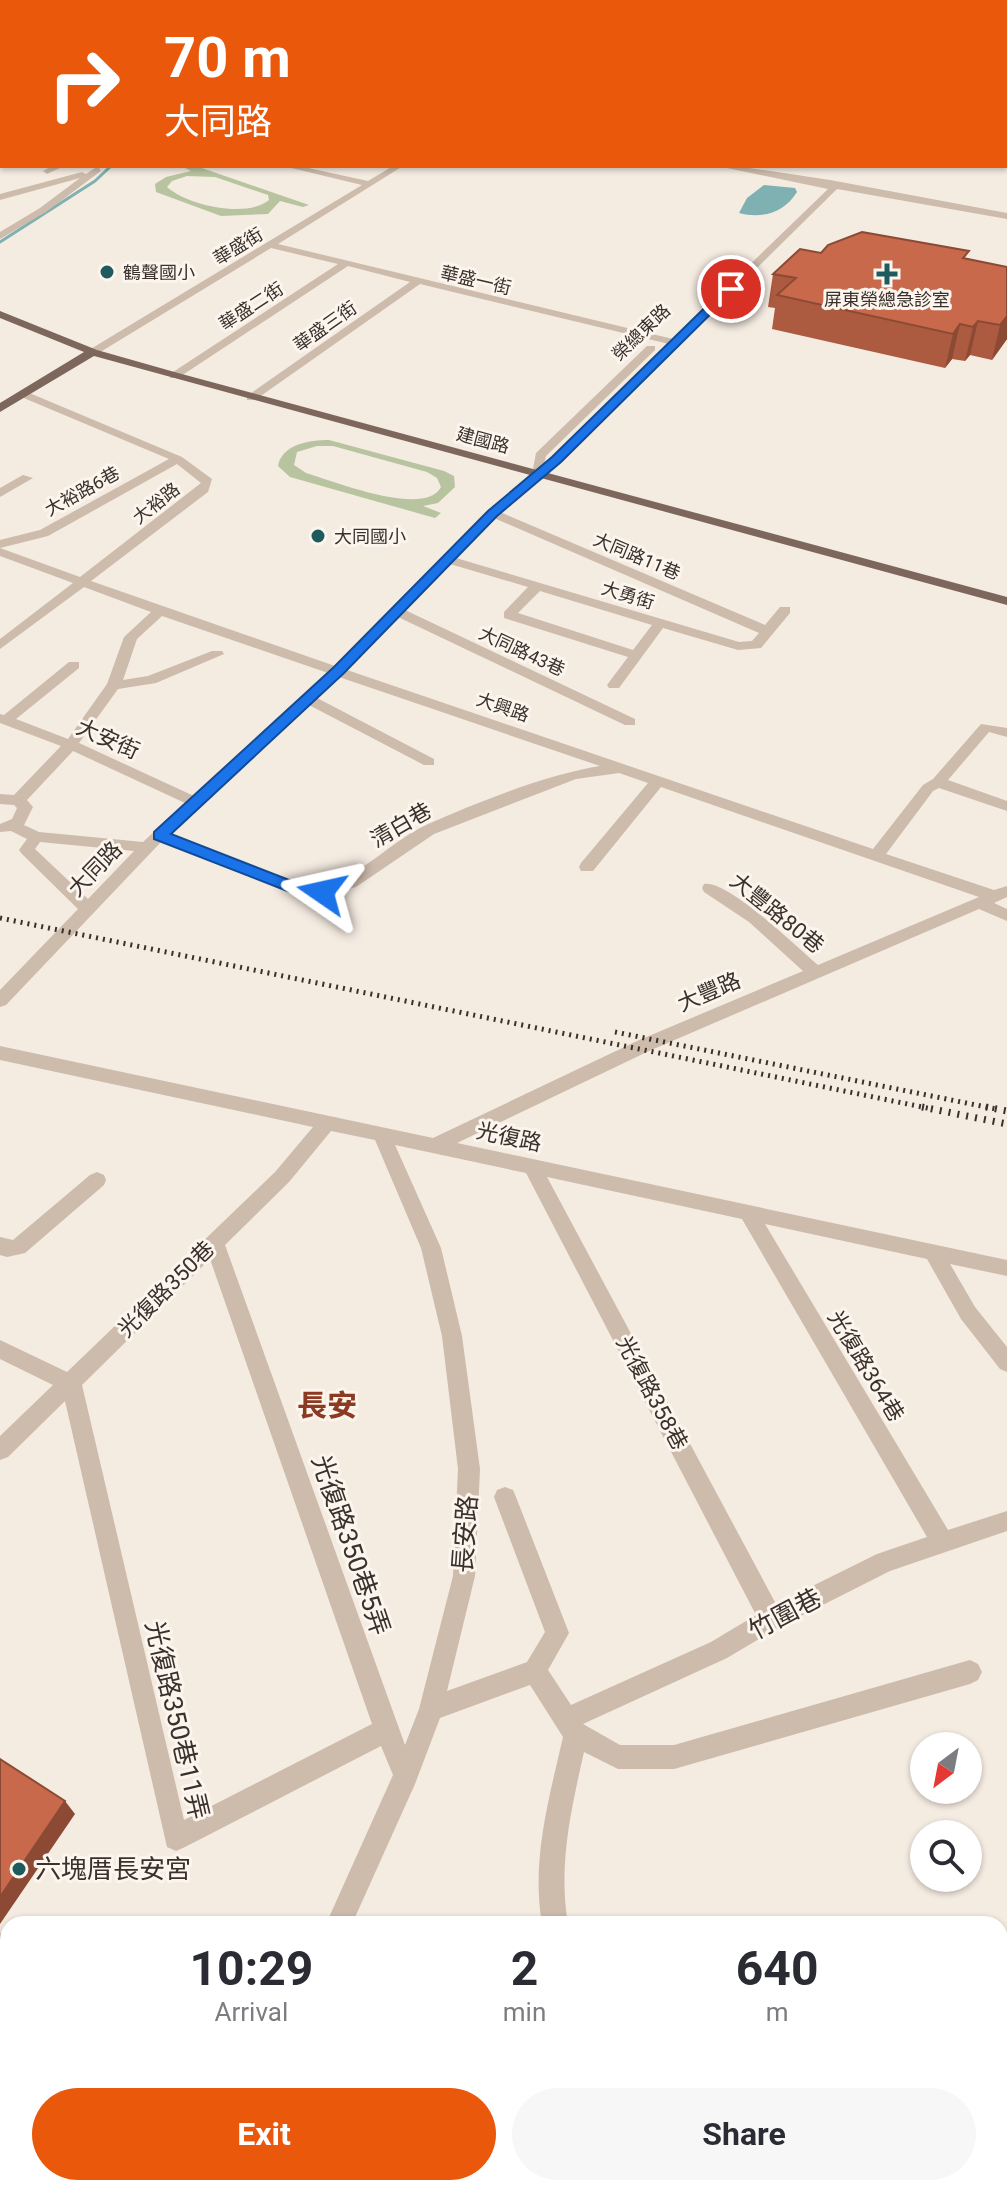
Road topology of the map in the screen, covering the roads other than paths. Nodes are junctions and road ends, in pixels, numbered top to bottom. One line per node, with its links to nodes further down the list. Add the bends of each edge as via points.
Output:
1 (55, 168): 6 (street)
2 (100, 168): 10 (street); 15 (street)
3 (296, 168): 8 (street)
4 (396, 168): 8 (street, 華盛街)
5 (734, 168): 7 (street)
6 (47, 171)
7 (830, 183): 12 (street); 13 (street); 14 (street, 榮總東路, via 833,189)
8 (370, 184): 16 (street, 華盛街)
9 (13, 185): 10 (street)
10 (25, 191): 11 (street)
11 (0, 197)
12 (790, 215): 14 (street); 19 (street)
13 (1007, 216)
14 (804, 218): 21 (street, 榮總東路)
15 (0, 236)
16 (271, 245): 17 (street, 華盛一街); 26 (street, 華盛街)
17 (345, 264): 18 (street, 華盛一街); 27 (street, 華盛二街)
18 (416, 282): 24 (street, 華盛一街); 31 (street, 華盛三街)
19 (705, 296)
20 (694, 307): 21 (street)
21 (708, 310): 25 (street, 榮總東路)
22 (0, 314): 26 (main road, 建國路)
23 (671, 329): 24 (street, 榮總東路)
24 (660, 339): 25 (street, 華盛一街); 28 (street, 榮總東路)
25 (674, 343): 29 (street, 榮總東路)
26 (93, 352): 27 (main road, 建國路); 30 (main road)
27 (174, 376): 31 (main road, 建國路)
28 (612, 386): 29 (street); 34 (street, 榮總東路, via 540,455)
29 (627, 390): 34 (street, 榮總東路)
30 (23, 394): 32 (main road); 33 (street, 大裕路)
31 (251, 398): 34 (main road, 建國路)
32 (0, 408)
33 (178, 459): 38 (street, 大裕路6巷, via 44,533); 41 (street, 大裕路, via 206,479 204,489)
34 (537, 473): 37 (street, 大同路); 43 (main road, 建國路)
35 (27, 478): 36 (street)
36 (0, 493)
37 (492, 513): 40 (street, 大同路); 48 (street, 大同路11巷)
38 (0, 544)
39 (0, 552): 41 (street, 大興路)
40 (447, 559): 42 (street, 大勇街); 46 (street, 大同路)
41 (83, 582): 45 (street, 大興路); 49 (street, 大裕路)
42 (537, 586): 47 (street, 大勇街); 51 (street, via 509,615)
43 (1007, 601)
44 (785, 610): 48 (street, 大勇街)
45 (160, 611): 53 (street, 大興路); 54 (street, via 131,637)
46 (399, 612): 53 (street, 大同路); 58 (street, 大同路43巷)
47 (660, 623): 48 (street, 大勇街, via 738,646 756,645); 51 (street)
48 (767, 631)
49 (0, 645)
50 (217, 654): 54 (street, via 151,680)
51 (636, 655): 55 (street)
52 (74, 665): 57 (street)
53 (339, 670): 56 (street, 大同路); 62 (street, 大興路)
54 (114, 685): 60 (street)
55 (614, 685)
56 (308, 699): 61 (street); 67 (street, 大同路)
57 (3, 719): 60 (street, 大安街)
58 (630, 722)
59 (1007, 733): 64 (street, via 986,727)
60 (71, 745): 66 (street); 67 (street, 大安街)
61 (429, 762)
62 (624, 768): 63 (street, 大興路); 70 (street, 清白巷, via 573,775 429,830 350,883 322,892 301,891)
63 (659, 780): 73 (street, 大興路); 74 (street)
64 (938, 782): 68 (street); 73 (street)
65 (0, 799): 66 (street)
66 (18, 800): 69 (street, via 25,812)
67 (197, 803): 70 (street, 大同路)
68 (1007, 806)
69 (6, 826): 71 (street)
70 (160, 836): 72 (street, 大同路)
71 (36, 837): 72 (street); 77 (street, via 27,850)
72 (147, 847): 77 (street, 大同路)
73 (877, 855): 76 (street, 大興路)
74 (587, 867)
75 (710, 888): 79 (street, 大豐路80巷, via 755,918)
76 (994, 897): 78 (street, 大興路); 79 (street, 大豐路)
77 (88, 909): 80 (street, 大同路)
78 (1007, 915)
79 (816, 973): 84 (street, 大豐路, via 643,1046)
80 (0, 1001)
81 (0, 1053): 82 (street, 光復路)
82 (327, 1123): 83 (street, 光復路); 88 (street, 光復路350巷, via 282,1177)
83 (382, 1135): 84 (street, 光復路); 102 (street, 長安路, via 431,1248 452,1336 469,1469 464,1576)
84 (434, 1146): 85 (street, 光復路)
85 (532, 1167): 87 (street, 光復路); 99 (street, 光復路358巷)
86 (97, 1180): 89 (street, via 18,1247)
87 (748, 1213): 90 (street, 光復路); 98 (street, 光復路364巷)
88 (214, 1242): 94 (street, 光復路350巷); 104 (street, 光復路350巷5弄)
89 (0, 1245)
90 (933, 1252): 91 (street, 光復路); 93 (street, via 968,1313)
91 (1007, 1268)
92 (0, 1349): 94 (street)
93 (1007, 1363)
94 (71, 1384): 95 (street, 光復路350巷); 104 (street, 光復路350巷11弄, via 176,1838)
95 (0, 1450)
96 (505, 1497): 100 (street, via 557,1633)
97 (1007, 1521): 98 (street, 竹圍巷)
98 (943, 1543): 99 (street, 竹圍巷, via 885,1562)
99 (771, 1619): 103 (street, 竹圍巷)
100 (535, 1671): 102 (street); 103 (street)
101 (970, 1672): 103 (street, via 674,1757 618,1757)
102 (431, 1709): 105 (street, 長安路)
103 (571, 1727): 107 (street, via 556,1830)
104 (386, 1730): 105 (street, 光復路350巷5弄)
105 (406, 1775): 106 (street, 長安路)
106 (343, 1916)
107 (553, 1916)

